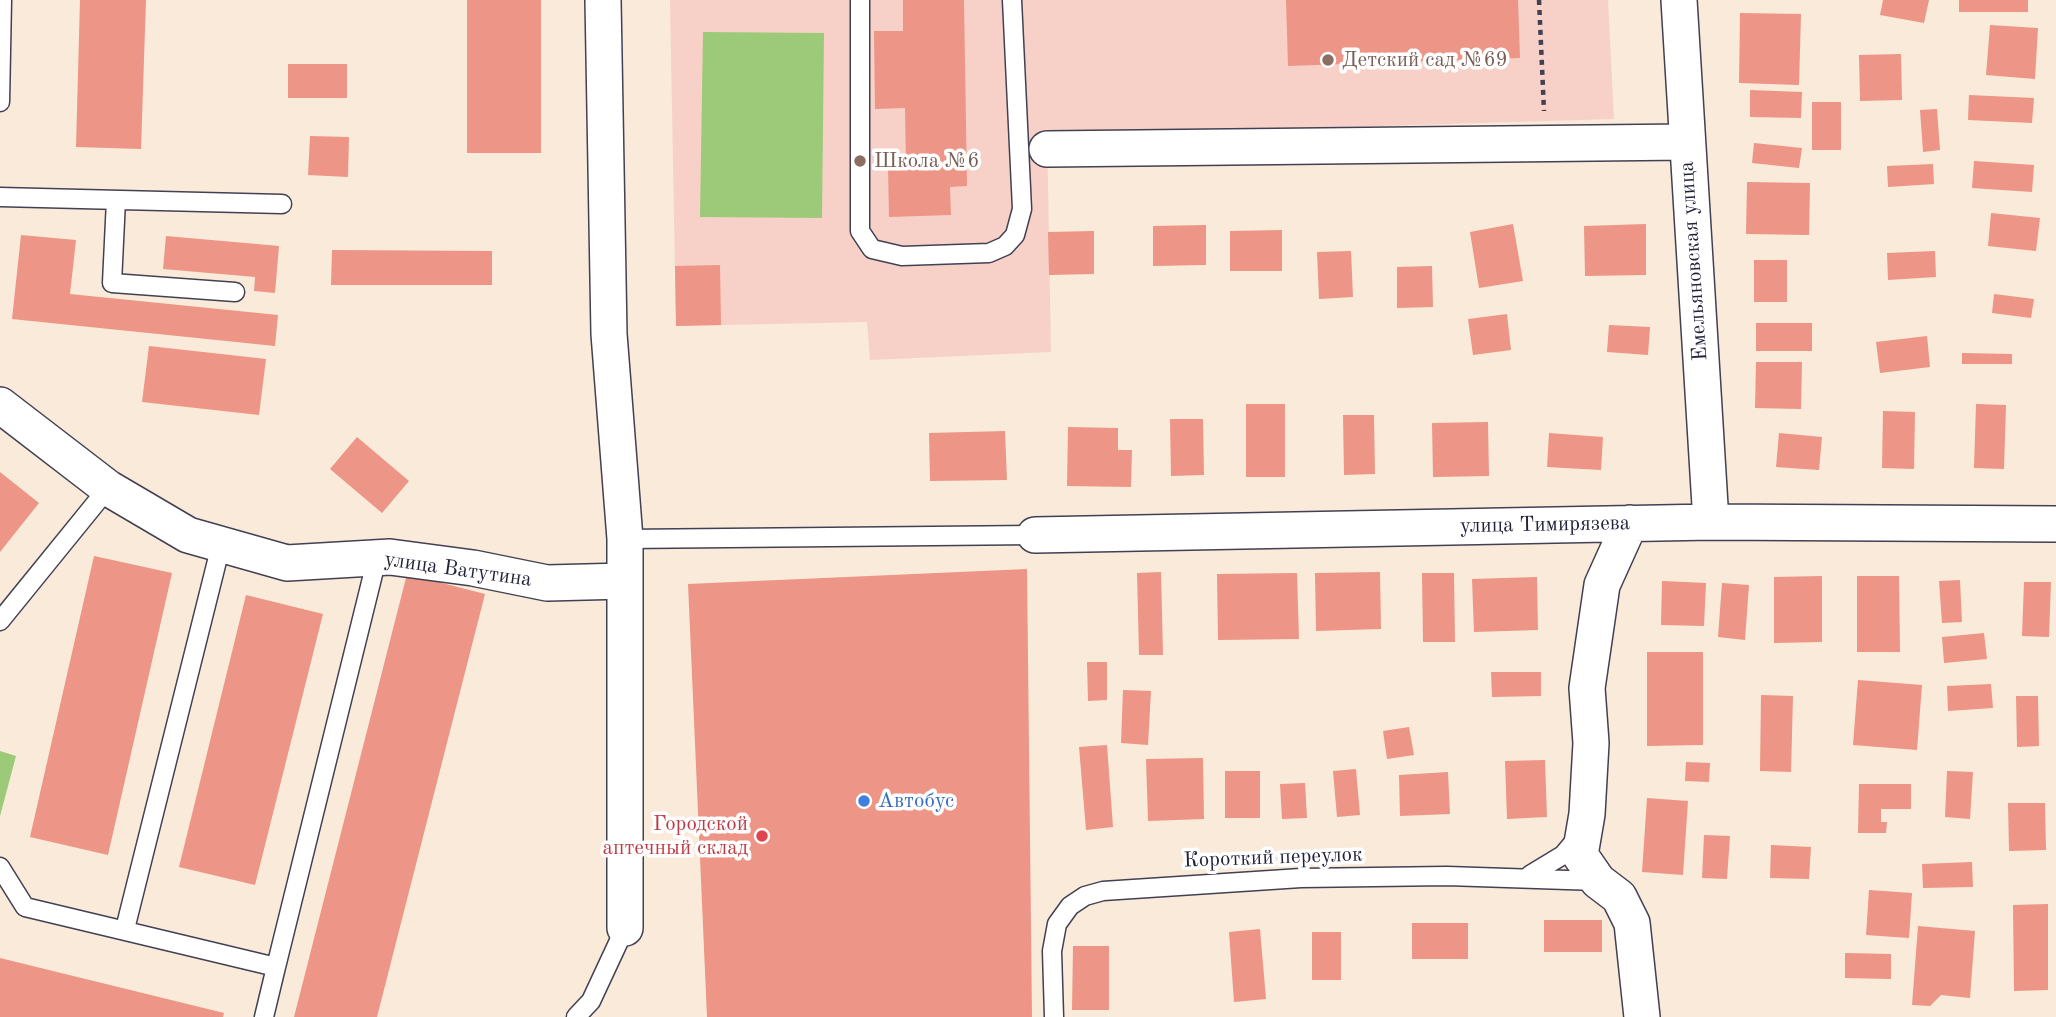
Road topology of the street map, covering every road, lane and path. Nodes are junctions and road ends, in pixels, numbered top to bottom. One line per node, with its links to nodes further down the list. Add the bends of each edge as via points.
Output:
1 (2, 0): 7 (lane)
2 (603, 0): 21 (street, via 609,334)
3 (860, 0): 10 (lane, via 860,231 872,249 902,256 989,253 1005,246 1015,235)
4 (1012, 0): 10 (lane)
5 (1539, 0): 9 (path)
6 (1679, 0): 8 (street, Емельяновская улица)
7 (0, 102)
8 (1686, 142): 9 (street); 17 (street, Емельяновская улица)
9 (1544, 144): 10 (street)
10 (1033, 149)
11 (0, 197): 12 (lane)
12 (116, 200): 13 (lane); 14 (lane, via 112,283)
13 (282, 204)
14 (235, 292)
15 (0, 405): 16 (street, улица Ватутина)
16 (108, 488): 22 (street, улица Ватутина, via 188,535); 25 (lane)
17 (1711, 522): 18 (street, улица Тимирязева); 19 (street, улица Тимирязева)
18 (1630, 523): 20 (street, улица Тимирязева); 26 (street, via 1602,585 1598,607 1587,688 1591,743)
19 (2056, 524)
20 (1035, 535): 21 (lane)
21 (625, 539): 24 (street)
22 (221, 545): 23 (street, улица Ватутина, via 287,564); 31 (lane)
23 (377, 558): 24 (street, улица Ватутина, via 473,568 547,583); 32 (lane)
24 (625, 581): 30 (street)
25 (0, 621)
26 (1584, 827): 28 (lane, via 1563,855); 29 (street, via 1580,855)
27 (0, 867): 31 (lane, via 24,906)
28 (1527, 877): 29 (lane, Короткий переулок); 35 (lane, Короткий переулок, via 1301,878 1085,896 1070,906 1057,924 1052,951)
29 (1598, 881): 36 (street, via 1619,897 1632,923)
30 (625, 928): 34 (lane, via 591,1001)
31 (125, 929): 32 (lane)
32 (276, 967): 33 (lane)
33 (264, 1017)
34 (576, 1017)
35 (1054, 1017)
36 (1642, 1017)

